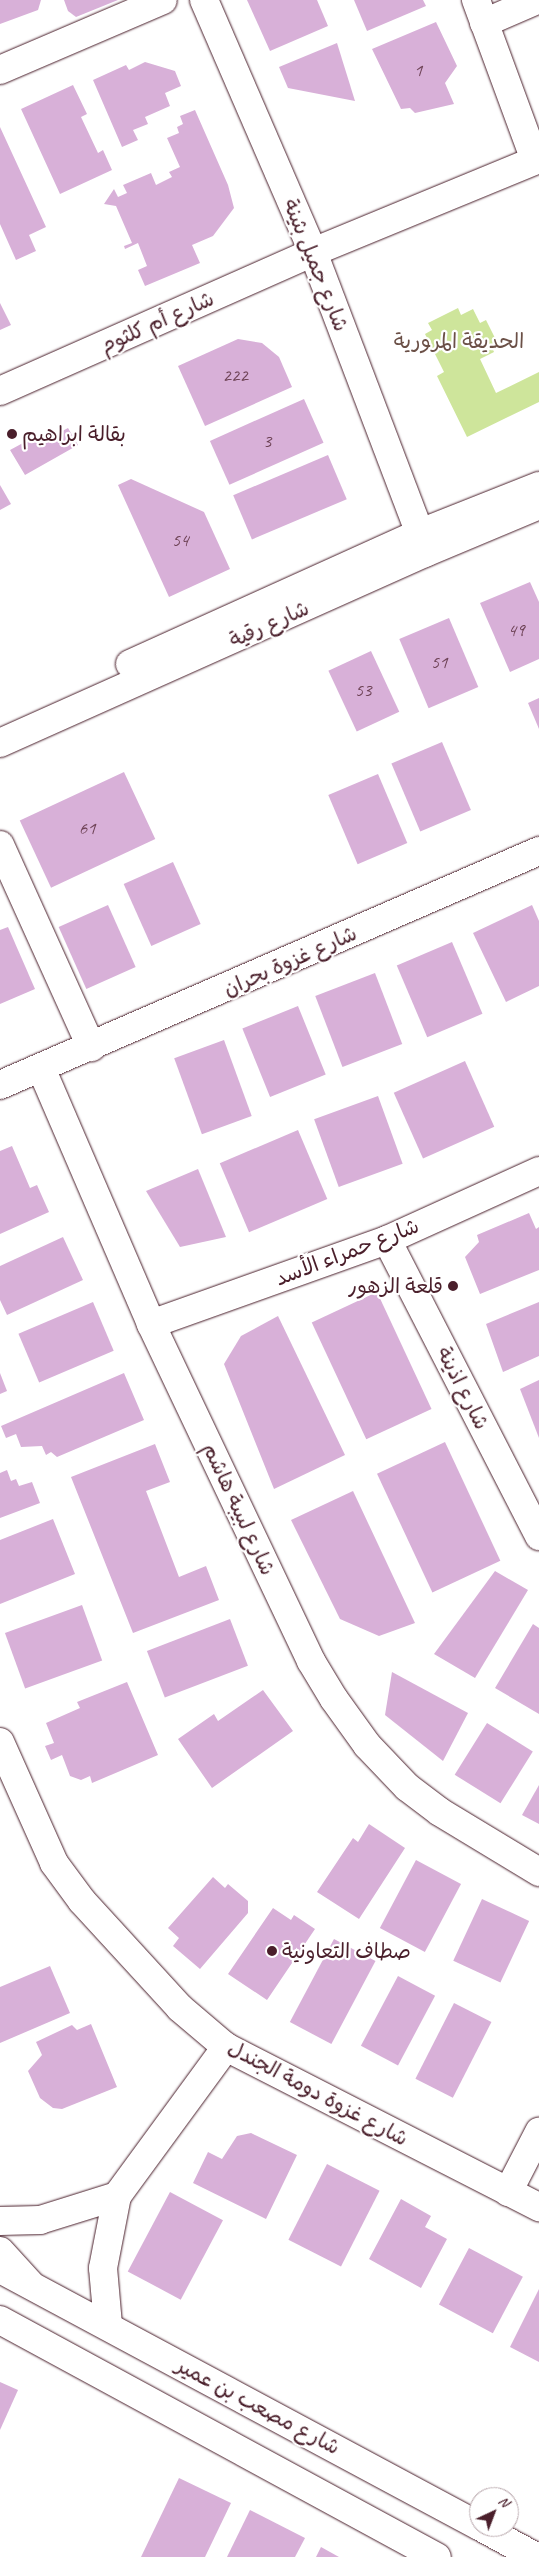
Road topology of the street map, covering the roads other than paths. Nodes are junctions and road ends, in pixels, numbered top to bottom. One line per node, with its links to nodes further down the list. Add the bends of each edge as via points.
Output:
1 (163, 0): 5 (main road)
2 (204, 0): 7 (main road, شارع جميل بثينة)
3 (537, 0): 4 (main road)
4 (480, 12): 6 (main road)
5 (0, 70)
6 (537, 159): 7 (main road, شارع أم كلثوم)
7 (313, 252): 8 (main road, شارع أم كلثوم); 11 (main road, شارع جميل بثينة)
8 (0, 391)
9 (539, 486): 11 (main road, شارع رقية)
10 (539, 505): 13 (main road, شارع رقية)
11 (420, 533): 12 (main road, شارع رقية)
12 (0, 722)
13 (0, 743)
14 (0, 845): 16 (main road)
15 (539, 851): 16 (main road, شارع غزوة بحران)
16 (91, 1047): 17 (main road, شارع غزوة بحران)
17 (40, 1068): 18 (main road); 21 (main road, شارع لبيبة هاشم)
18 (0, 1085)
19 (539, 1171): 20 (main road, شارع حمراء الأسد)
20 (387, 1240): 21 (main road, شارع حمراء الأسد); 22 (main road, شارع اذينة)
21 (151, 1324): 24 (main road, شارع لبيبة هاشم, via 311,1661 356,1730 407,1787 440,1812)
22 (539, 1536)
23 (0, 1742): 25 (main road, شارع غزوة دومة الجندل, via 54,1863 65,1878 136,1962 180,2008)
24 (539, 1872)
25 (226, 2047): 27 (main road, شارع غزوة دومة الجندل); 28 (main road)
26 (539, 2132): 27 (main road)
27 (508, 2192): 29 (main road, شارع غزوة دومة الجندل)
28 (117, 2196): 30 (main road, via 40,2220); 35 (main road, via 103,2268)
29 (539, 2207)
30 (0, 2221)
31 (0, 2251): 33 (main road, شارع مصعب بن عمير)
32 (0, 2269): 33 (main road, شارع مصعب بن عمير)
33 (35, 2289): 35 (main road, شارع مصعب بن عمير)
34 (0, 2320): 38 (main road)
35 (108, 2325): 36 (main road, شارع مصعب بن عمير)
36 (469, 2520)
37 (500, 2537): 39 (main road, شارع مصعب بن عمير)
38 (427, 2554)
39 (536, 2557)

